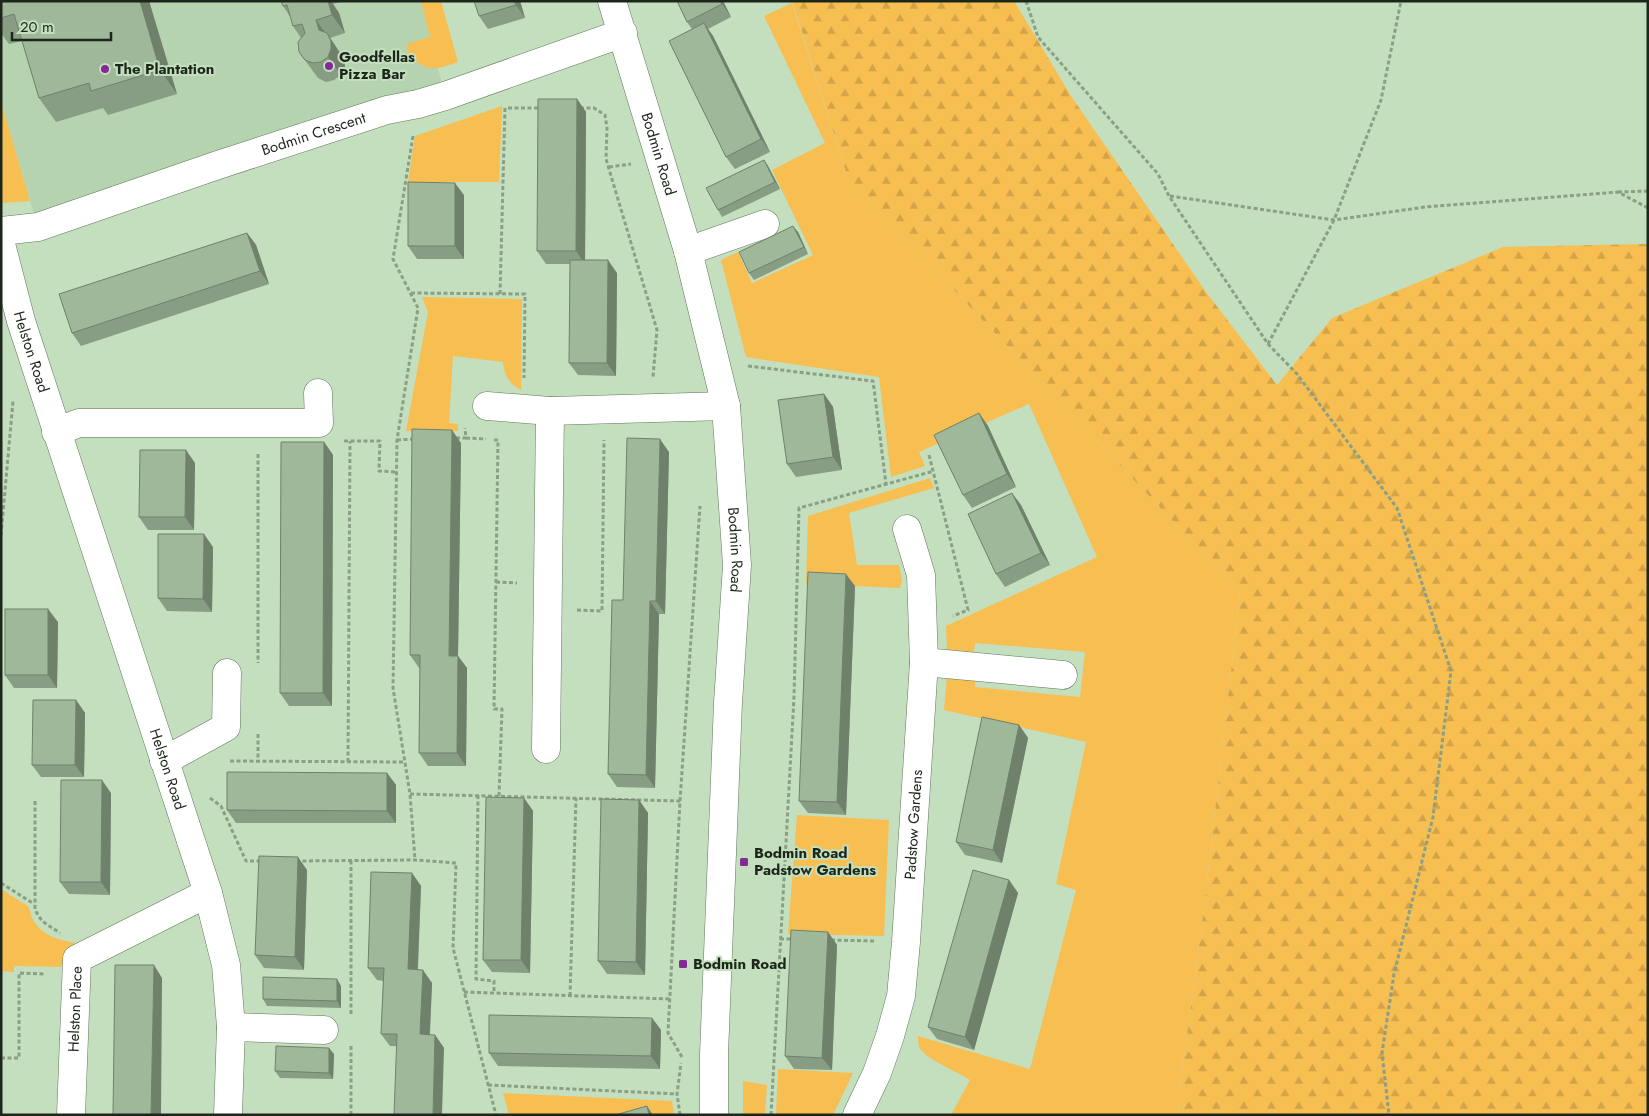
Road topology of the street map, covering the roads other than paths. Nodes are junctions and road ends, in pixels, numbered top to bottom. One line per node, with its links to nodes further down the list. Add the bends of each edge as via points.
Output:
1 (612, 1): 2 (street, Bodmin Road)
2 (623, 32): 4 (street, Bodmin Crescent, via 418,104 377,113 218,164 38,227); 6 (street, Bodmin Road)
3 (765, 224): 6 (street)
4 (1, 231)
5 (1, 244): 11 (street, Helston Road)
6 (688, 252): 9 (street, Bodmin Road)
7 (318, 393): 11 (street, via 319,423 79,423)
8 (487, 406): 10 (street)
9 (726, 406): 10 (street); 23 (street, Bodmin Road, via 737,565 728,703)
10 (537, 410): 16 (street, via 548,609)
11 (56, 432): 17 (street, Helston Road)
12 (907, 529): 13 (street, Padstow Gardens, via 920,575)
13 (924, 662): 15 (street); 24 (street, Padstow Gardens, via 901,996 877,1073)
14 (227, 673): 17 (street, via 226,727)
15 (1063, 675)
16 (546, 749)
17 (164, 761): 18 (street, Helston Road)
18 (208, 893): 19 (street, Helston Road, via 226,965); 21 (street, Helston Place, via 77,959)
19 (231, 1027): 20 (street); 22 (street, Helston Road)
20 (324, 1030)
21 (71, 1115)
22 (228, 1115)
23 (714, 1115)
24 (857, 1115)

